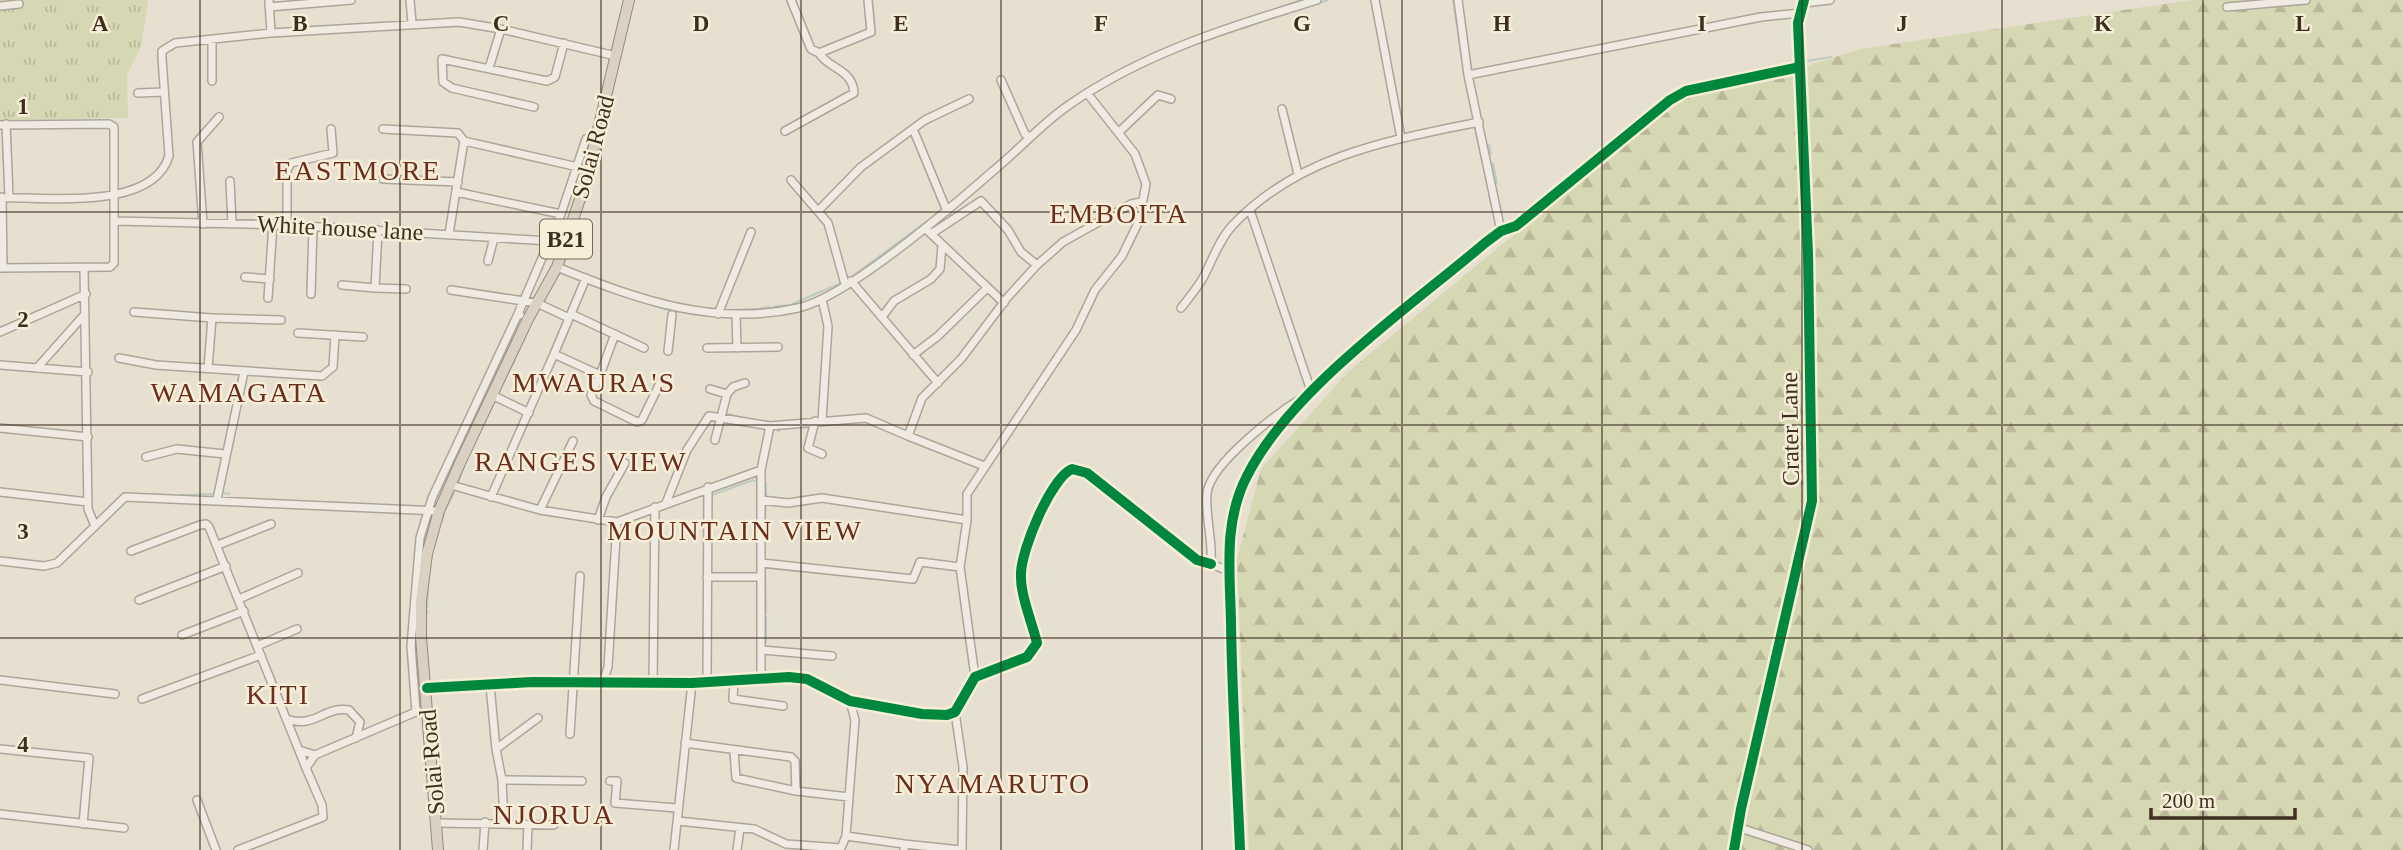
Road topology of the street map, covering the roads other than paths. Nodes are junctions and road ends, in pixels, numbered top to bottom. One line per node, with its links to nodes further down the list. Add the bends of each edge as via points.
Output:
1 (351, 0): 11 (street)
2 (410, 0): 18 (street)
3 (629, 0): 24 (highway, Solai Road / B21)
4 (791, 0): 23 (street, via 811,49)
5 (868, 0): 23 (street, via 871,32)
6 (1317, 0): 32 (street, via 1141,62)
7 (1375, 0): 46 (street)
8 (1458, 0): 27 (street)
9 (1830, 0): 12 (street)
10 (2306, 0): 16 (street)
11 (339, 1): 13 (street)
12 (1804, 2): 17 (street, Crater Lane)
13 (269, 3): 20 (street)
14 (19, 4): 15 (street)
15 (0, 6)
16 (2227, 7)
17 (1800, 13): 26 (street, Crater Lane); 27 (street)
18 (412, 23): 19 (street, via 459,22); 20 (street)
19 (501, 29): 22 (street); 25 (street)
20 (271, 33): 21 (street)
21 (212, 41): 29 (street); 30 (street, via 175,43 162,51)
22 (564, 43): 24 (street); 25 (street, via 551,80)
23 (819, 53): 43 (street, via 841,68 854,93)
24 (616, 56): 47 (highway, Solai Road / B21)
25 (489, 68): 35 (street, via 444,58 441,64 443,82 452,88)
26 (1800, 68): 71 (street, via 1678,94 1516,226); 237 (street, Crater Lane, via 1812,501)
27 (1468, 75): 38 (street)
28 (1001, 80): 45 (street)
29 (212, 81)
30 (164, 92): 31 (street); 56 (street, via 167,162 139,190)
31 (138, 93)
32 (1087, 93): 44 (street); 45 (street)
33 (969, 99): 42 (street)
34 (1171, 99): 44 (street, via 1158,96)
35 (534, 107)
36 (1282, 109): 50 (street)
37 (219, 117): 64 (street, via 197,142)
38 (1479, 122): 46 (street); 71 (street)
39 (3, 125): 56 (street, via 114,127); 57 (street)
40 (331, 129): 67 (street, via 333,153 301,159 287,170)
41 (383, 129): 48 (street, via 458,134)
42 (913, 129): 60 (street, via 861,167); 61 (street)
43 (785, 131)
44 (1119, 132): 58 (street, via 1135,154 1146,184)
45 (1030, 137): 61 (street)
46 (1401, 138): 50 (street, via 1330,159)
47 (596, 139): 49 (street, via 586,138); 77 (highway, Solai Road / B21)
48 (464, 141): 49 (street); 54 (street)
49 (578, 167): 62 (street)
50 (1298, 174): 59 (street)
51 (383, 179): 54 (street)
52 (791, 180): 60 (street)
53 (230, 181): 65 (street)
54 (458, 182): 55 (street)
55 (456, 192): 62 (street); 73 (street)
56 (115, 196): 57 (street); 63 (street)
57 (4, 197): 82 (street)
58 (1141, 202): 80 (street, via 1063,242); 151 (street, via 1139,221 1122,256 1095,290 1076,330)
59 (1250, 209): 100 (street, via 1230,228 1202,281); 136 (street)
60 (817, 211): 87 (street, via 828,223)
61 (947, 211): 69 (street)
62 (561, 214): 76 (street)
63 (115, 221): 64 (street, White house lane); 83 (street, via 114,263 104,269)
64 (203, 224): 65 (street, White house lane)
65 (232, 224): 66 (street, White house lane)
66 (273, 224): 67 (street, White house lane); 85 (street)
67 (287, 225): 68 (street, White house lane)
68 (313, 227): 70 (street, White house lane); 94 (street)
69 (924, 227): 74 (street); 87 (street)
70 (378, 230): 73 (street, White house lane); 89 (street)
71 (1501, 231): 136 (street)
72 (751, 232): 104 (street)
73 (449, 234): 75 (street, White house lane)
74 (931, 234): 78 (street); 80 (street, via 981,201 1008,230 1021,253)
75 (494, 238): 76 (street, White house lane); 79 (street)
76 (550, 241): 77 (street, White house lane); 97 (street)
77 (564, 245): 81 (highway, Solai Road / B21)
78 (942, 246): 91 (street); 108 (street, via 940,269 894,301)
79 (488, 261)
80 (1037, 265): 99 (street)
81 (557, 267): 86 (street); 98 (highway, Solai Road / B21)
82 (1, 268): 83 (street)
83 (84, 269): 93 (street)
84 (245, 277): 85 (street)
85 (270, 278): 95 (street)
86 (586, 278): 104 (street, via 650,302); 107 (street)
87 (848, 282): 96 (street); 108 (street)
88 (342, 285): 89 (street)
89 (375, 288): 90 (street)
90 (406, 289)
91 (986, 289): 99 (street); 123 (street)
92 (451, 290): 97 (street)
93 (86, 294): 102 (street); 112 (street)
94 (311, 294)
95 (268, 298)
96 (821, 299): 105 (street, via 799,307); 140 (street, via 828,326)
97 (524, 300): 98 (street); 103 (street)
98 (537, 303): 107 (street); 110 (highway, Solai Road / B21)
99 (1004, 303): 133 (street)
100 (1181, 308)
101 (134, 312): 109 (street)
102 (85, 313): 126 (street); 128 (street)
103 (518, 314): 110 (street); 163 (street)
104 (718, 314): 105 (street)
105 (736, 314): 120 (street)
106 (672, 315): 121 (street)
107 (570, 316): 114 (street); 122 (street)
108 (882, 317): 123 (street)
109 (212, 318): 111 (street); 127 (street)
110 (528, 319): 137 (highway, Solai Road / B21)
111 (281, 320)
112 (0, 332)
113 (298, 333): 115 (street)
114 (615, 334): 118 (street); 130 (street)
115 (335, 335): 116 (street); 129 (street, via 333,367 327,375)
116 (363, 337)
117 (778, 347): 120 (street)
118 (643, 348)
119 (707, 348): 120 (street)
120 (737, 348)
121 (668, 351)
122 (554, 354): 130 (street); 138 (street)
123 (914, 355): 133 (street)
124 (119, 358): 127 (street)
125 (0, 365): 126 (street)
126 (37, 368): 128 (street)
127 (208, 368): 129 (street)
128 (88, 372): 144 (street)
129 (244, 372): 147 (street)
130 (600, 375): 131 (street, via 591,395 594,401 639,422)
131 (662, 379)
132 (746, 383): 135 (street)
133 (938, 383): 143 (street, via 922,398)
134 (710, 389): 135 (street)
135 (727, 394): 139 (street)
136 (1308, 394): 173 (street, via 1246,442 1210,482); 176 (street, via 1246,477 1229,534)
137 (492, 395): 138 (street); 153 (highway, Solai Road / B21)
138 (529, 413): 156 (street)
139 (720, 415): 141 (street); 145 (street); 160 (street, via 709,416 700,428)
140 (818, 421): 141 (street); 143 (street, via 866,418); 148 (street, via 808,447)
141 (771, 426): 152 (street)
142 (0, 428): 144 (street)
143 (908, 436): 151 (street)
144 (88, 437): 159 (street)
145 (715, 440)
146 (573, 441): 162 (street)
147 (225, 454): 149 (street, via 177,449); 157 (street)
148 (821, 454)
149 (146, 457)
150 (625, 463): 164 (street)
151 (984, 466): 165 (street, via 967,494)
152 (761, 470): 154 (street); 158 (street)
153 (451, 485): 156 (street); 163 (highway, Solai Road / B21)
154 (708, 487): 160 (street); 179 (street)
155 (0, 492): 159 (street)
156 (491, 497): 162 (street)
157 (218, 499): 163 (street); 168 (street, via 125,497)
158 (761, 500): 165 (street, via 788,503 822,498); 172 (street)
159 (88, 502): 168 (street)
160 (666, 503): 161 (street)
161 (656, 507): 166 (street); 197 (street)
162 (540, 510): 164 (street)
163 (434, 511): 200 (highway, Solai Road / B21, via 421,601); 205 (street, via 420,538 412,612 411,646)
164 (598, 520): 166 (street)
165 (967, 520): 175 (street)
166 (617, 522): 196 (street, via 608,667)
167 (271, 524): 169 (street)
168 (95, 526): 171 (street, via 52,565)
169 (218, 545): 170 (street, via 206,524); 174 (street)
170 (131, 551)
171 (0, 561)
172 (761, 563): 175 (street, via 913,579 920,562); 180 (street)
173 (1210, 564): 176 (street); 191 (street, via 1197,560 1087,473 1066,472 1055,484 1020,573 1037,643 1027,657)
174 (226, 566): 181 (street); 182 (street)
175 (960, 567): 191 (street)
176 (1229, 571): 251 (street)
177 (298, 573): 181 (street)
178 (580, 576): 195 (street)
179 (707, 577): 180 (street); 194 (street)
180 (761, 577): 187 (street)
181 (239, 599): 183 (street)
182 (139, 600)
183 (244, 611): 185 (street); 186 (street)
184 (296, 629): 186 (street)
185 (182, 635)
186 (257, 646): 188 (street)
187 (761, 650): 189 (street); 190 (street)
188 (261, 655): 202 (street); 208 (street)
189 (832, 656)
190 (761, 677): 193 (street); 203 (street, via 800,677)
191 (975, 677): 206 (street)
192 (0, 680): 201 (street)
193 (734, 680): 194 (street); 204 (street, via 733,699)
194 (707, 681): 198 (street)
195 (573, 682): 196 (street); 199 (street); 212 (street)
196 (603, 682): 197 (street)
197 (653, 682): 198 (street)
198 (692, 683): 215 (street)
199 (490, 685): 200 (street); 217 (street)
200 (427, 688): 205 (highway, Solai Road / B21)
201 (115, 694)
202 (142, 699)
203 (850, 701): 206 (street, via 922,714); 226 (street, via 855,720)
204 (783, 706)
205 (421, 710): 211 (street); 233 (highway, Solai Road / B21)
206 (955, 712): 250 (street, via 963,767)
207 (538, 718): 217 (street)
208 (286, 719): 210 (street); 214 (street)
209 (360, 722): 210 (street, via 354,713 343,709); 211 (street); 213 (street)
210 (303, 724): 214 (street)
211 (373, 731): 213 (street)
212 (570, 734)
213 (356, 738): 220 (street)
214 (294, 740): 218 (street)
215 (685, 743): 219 (street); 228 (street)
216 (0, 749): 234 (street, via 89,758)
217 (496, 749): 222 (street)
218 (299, 750): 220 (street); 221 (street)
219 (734, 751): 225 (street, via 736,778); 225 (street, via 791,757)
220 (315, 755): 221 (street)
221 (306, 768): 244 (street, via 323,817)
222 (502, 780): 224 (street); 232 (street)
223 (610, 780): 228 (street, via 617,781 615,803)
224 (582, 781)
225 (796, 791): 226 (street)
226 (849, 797): 240 (street)
227 (197, 800): 243 (street)
228 (677, 808): 231 (street)
229 (0, 814): 234 (street)
230 (485, 821): 232 (street); 233 (street); 246 (street)
231 (678, 821): 239 (street); 248 (street)
232 (504, 822): 235 (street)
233 (437, 823): 245 (highway, Solai Road / B21)
234 (83, 824): 238 (street)
235 (528, 825): 236 (street); 247 (street)
236 (554, 825)
237 (1737, 827): 252 (street, Crater Lane); 253 (street)
238 (124, 828)
239 (740, 828): 242 (street, via 754,829 777,842); 249 (street)
240 (846, 836): 241 (street); 242 (street)
241 (904, 847): 250 (street)
242 (841, 849)
243 (216, 850)
244 (238, 850)
245 (438, 850)
246 (483, 850)
247 (527, 850)
248 (674, 850)
249 (737, 850)
250 (962, 850)
251 (1240, 850)
252 (1734, 850)
253 (1808, 850)

